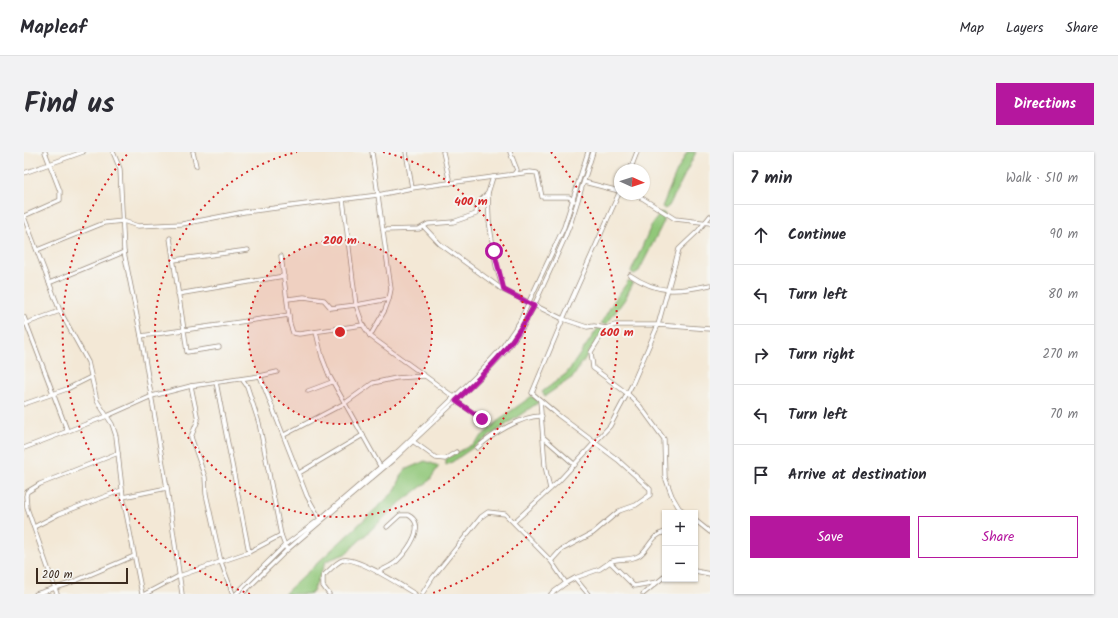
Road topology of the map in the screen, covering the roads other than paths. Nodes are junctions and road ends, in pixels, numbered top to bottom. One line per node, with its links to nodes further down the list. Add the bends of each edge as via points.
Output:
1 (45, 152): 12 (street)
2 (83, 152): 12 (street)
3 (113, 152): 30 (street, via 120,169)
4 (193, 152): 14 (street)
5 (372, 152): 23 (street)
6 (406, 152): 20 (street)
7 (443, 152): 19 (street)
8 (510, 152): 16 (street, via 517,170)
9 (588, 152): 27 (street)
10 (593, 152): 18 (street)
11 (637, 152): 13 (street)
12 (49, 163): 15 (street); 28 (street, via 60,191 60,200)
13 (632, 164)
14 (196, 166)
15 (24, 173)
16 (514, 174): 17 (street); 27 (street, via 537,173 542,197 569,197)
17 (493, 177): 19 (street); 22 (street)
18 (584, 182): 21 (street); 52 (street, via 571,222)
19 (450, 183): 20 (street)
20 (412, 188): 23 (street)
21 (614, 189)
22 (488, 193): 33 (street, via 477,204 476,214 453,222 428,224); 45 (street, via 494,251)
23 (378, 195): 24 (street); 34 (street)
24 (343, 199): 30 (street, via 244,212 182,224 138,226); 51 (street)
25 (616, 200): 56 (street)
26 (645, 200): 31 (street, via 675,219)
27 (574, 201): 50 (street, via 568,220)
28 (24, 216): 36 (street)
29 (710, 216): 31 (street)
30 (123, 221): 36 (street, via 104,223); 38 (street)
31 (705, 223): 32 (street); 46 (street, via 678,249)
32 (710, 223)
33 (424, 227): 34 (street); 45 (street, via 440,244)
34 (384, 230): 49 (street, via 391,289)
35 (170, 238): 40 (street)
36 (37, 250): 43 (street)
37 (248, 250): 40 (street)
38 (124, 252): 43 (street); 64 (street)
39 (281, 256): 42 (street)
40 (174, 260): 47 (street)
41 (630, 275): 46 (street, via 649,286)
42 (284, 276): 47 (street); 48 (street)
43 (49, 283): 53 (street)
44 (710, 286): 46 (street)
45 (504, 290): 50 (street)
46 (667, 291): 59 (street)
47 (178, 294): 62 (street)
48 (288, 299): 51 (street, via 304,297 324,300 331,308); 54 (street)
49 (389, 299): 51 (street); 65 (street)
50 (529, 303): 52 (street); 79 (street, via 501,349)
51 (356, 305): 58 (street)
52 (534, 306): 56 (street); 81 (street, via 505,352)
53 (60, 311): 57 (street); 70 (street, via 88,362)
54 (290, 315): 62 (street); 63 (street, via 291,329 295,334)
55 (24, 317): 57 (street)
56 (563, 319): 60 (street, via 586,327); 80 (street, via 532,393)
57 (25, 324): 76 (street)
58 (363, 325): 63 (street); 65 (street)
59 (658, 325): 60 (street, via 615,325); 61 (street); 77 (street)
60 (606, 328): 77 (street, via 591,352 593,368)
61 (710, 329)
62 (184, 330): 64 (street); 66 (street, via 187,352)
63 (316, 332): 73 (street)
64 (142, 336): 78 (street)
65 (370, 336): 69 (street)
66 (218, 346)
67 (277, 372): 68 (street)
68 (260, 376): 71 (street); 88 (street)
69 (425, 376): 79 (street); 82 (street, via 373,383)
70 (91, 377): 76 (street); 84 (street, via 97,401)
71 (242, 378): 72 (street); 112 (street, via 248,386 259,423)
72 (216, 382): 74 (street); 115 (street)
73 (332, 382): 75 (street); 82 (street)
74 (191, 386): 78 (street); 118 (street, via 198,420 191,436 204,478)
75 (308, 391)
76 (53, 393): 83 (street); 87 (street)
77 (628, 394): 92 (street, via 610,426); 104 (street, via 664,439 662,444 665,477 672,496)
78 (152, 396): 84 (street); 100 (street)
79 (454, 397): 98 (street)
80 (540, 400): 85 (street); 92 (street)
81 (456, 401): 86 (street); 91 (street)
82 (345, 403): 88 (street); 89 (street)
83 (24, 404)
84 (107, 416): 87 (street); 96 (street, via 116,436)
85 (542, 416): 90 (street); 94 (street, via 530,416 486,440)
86 (482, 419)
87 (67, 430): 93 (street)
88 (284, 435): 99 (street)
89 (363, 435): 98 (street); 99 (street)
90 (543, 437): 97 (street); 101 (street)
91 (414, 442): 95 (street, via 436,458 445,459); 114 (street)
92 (596, 444): 97 (street); 117 (street, via 650,489 650,495 619,511 593,532 561,550)
93 (24, 448)
94 (477, 448)
95 (456, 452)
96 (118, 453): 102 (street); 108 (street, via 30,489 26,502)
97 (575, 465): 101 (street)
98 (380, 466): 105 (street)
99 (299, 473): 105 (street, via 307,496)
100 (167, 488): 103 (street); 123 (street)
101 (550, 489): 106 (street)
102 (122, 490): 103 (street); 108 (street, via 59,514)
103 (123, 497): 116 (street)
104 (682, 510)
105 (320, 519): 113 (street)
106 (514, 522): 117 (street); 139 (street, via 506,514 488,512 481,517)
107 (698, 523): 110 (street)
108 (34, 527): 128 (street)
109 (387, 527): 120 (street, via 400,515 408,515 416,524 416,534 397,561)
110 (710, 532)
111 (662, 533): 119 (street, via 654,537 640,554 632,559 616,559)
112 (282, 535): 113 (street); 115 (street)
113 (284, 546): 114 (street); 135 (street)
114 (287, 550): 136 (street)
115 (249, 552): 118 (street)
116 (134, 556): 128 (street); 131 (street)
117 (551, 561): 127 (street)
118 (221, 562): 123 (street); 134 (street)
119 (610, 562): 124 (street, via 600,569); 126 (street, via 634,586)
120 (377, 572): 137 (street, via 349,559 341,561 323,576 323,586); 138 (street)
121 (698, 572): 122 (street)
122 (710, 574)
123 (179, 576): 132 (street); 133 (street)
124 (575, 578): 127 (street); 141 (street)
125 (662, 578): 126 (street)
126 (657, 582): 142 (street)
127 (566, 583): 140 (street)
128 (54, 589): 129 (street); 130 (street)
129 (36, 594)
130 (57, 594)
131 (142, 594)
132 (145, 594)
133 (182, 594)
134 (233, 594)
135 (236, 594)
136 (242, 594)
137 (329, 594)
138 (415, 594)
139 (422, 594)
140 (551, 594)
141 (588, 594)
142 (643, 594)

